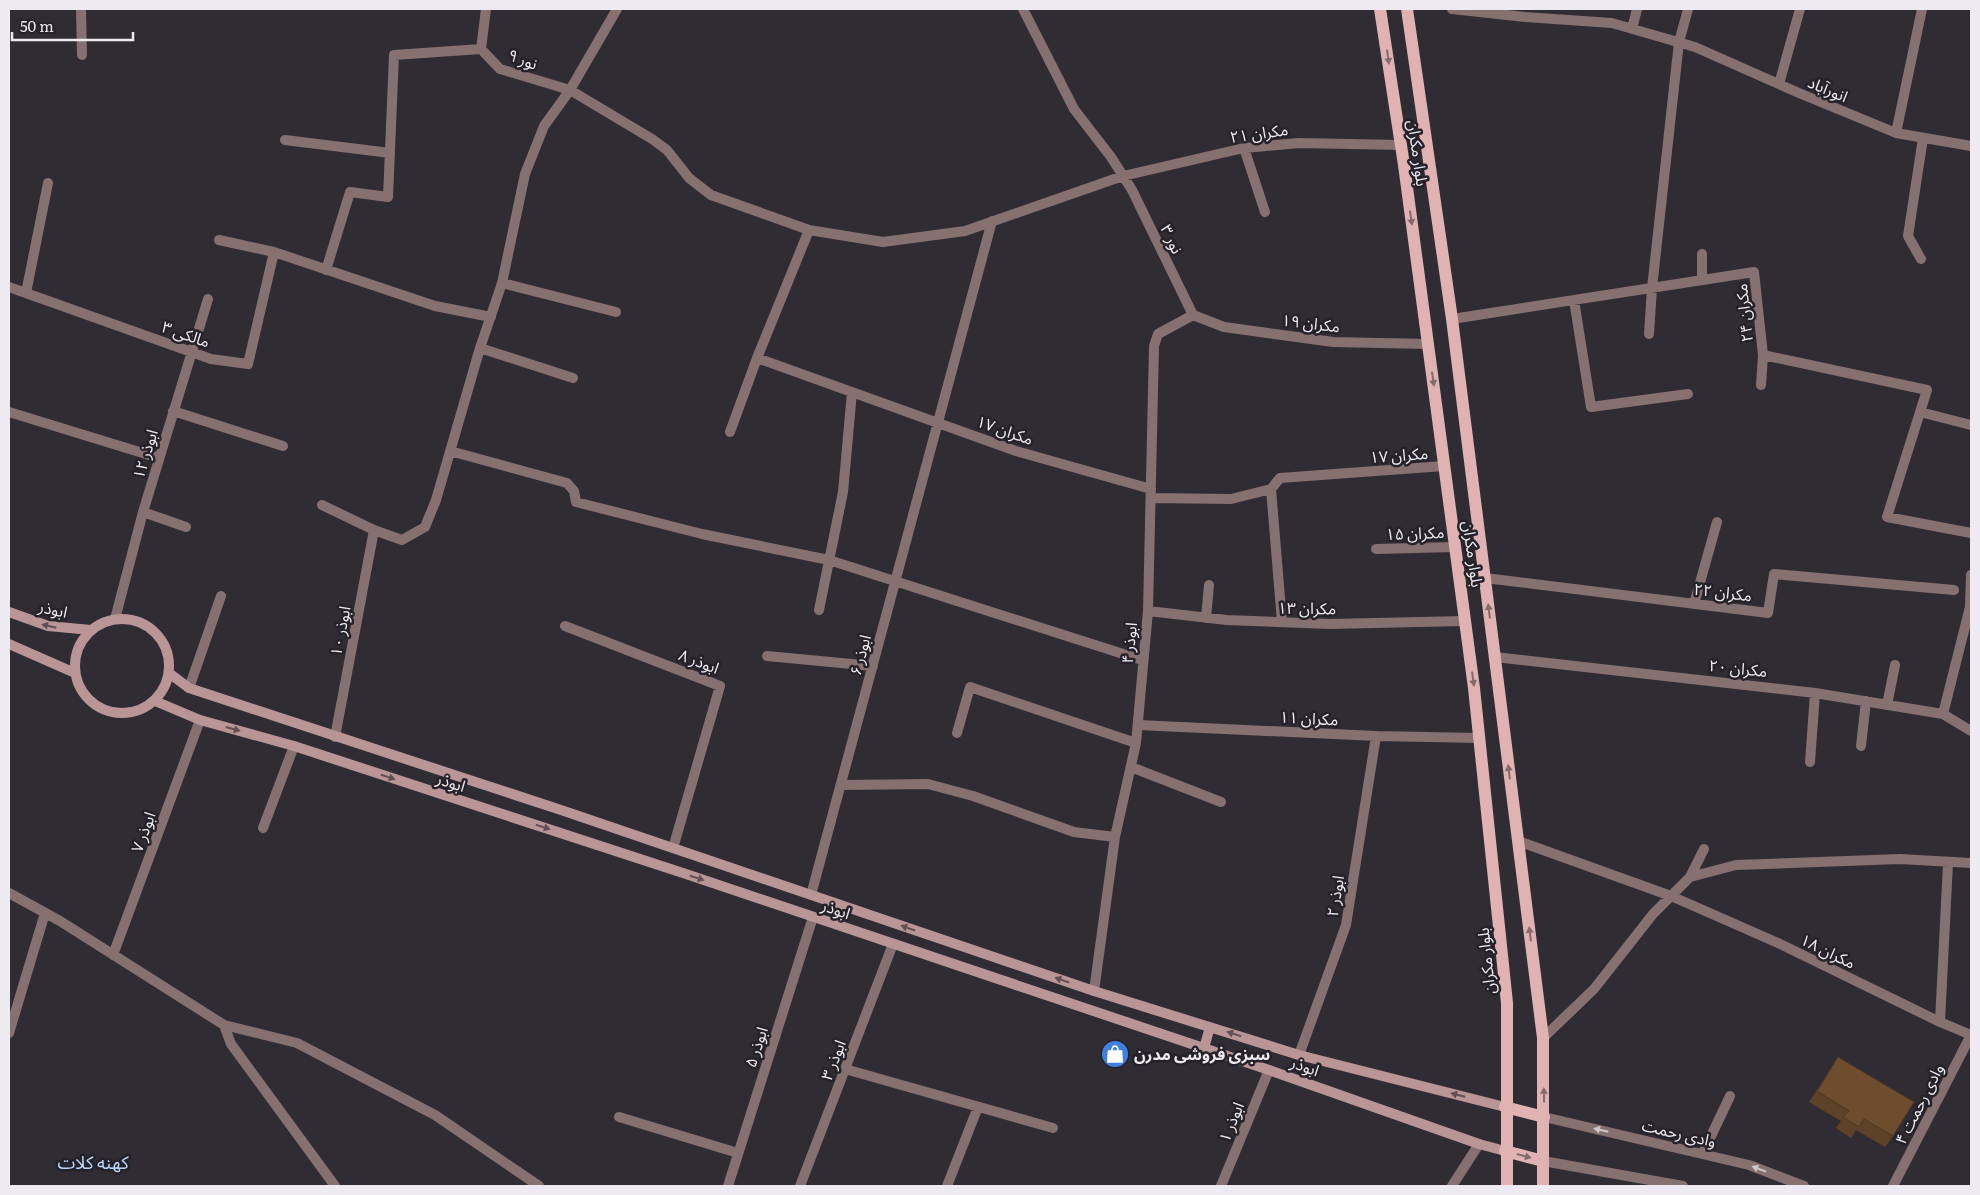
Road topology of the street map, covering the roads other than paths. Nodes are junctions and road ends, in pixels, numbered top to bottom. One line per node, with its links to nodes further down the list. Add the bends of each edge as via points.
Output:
1 (81, 9): 15 (street)
2 (486, 9): 14 (street)
3 (616, 9): 17 (street)
4 (1024, 9): 25 (street, نور ۳, via 1074,109)
5 (1380, 9): 21 (main road, بلوار مکران, one-way to 21)
6 (1407, 9): 45 (main road)
7 (1452, 9): 12 (street, انورآباد, via 1612,23)
8 (1637, 9): 12 (street)
9 (1688, 9): 13 (street)
10 (1800, 9): 16 (street)
11 (1922, 9): 18 (street)
12 (1632, 28): 13 (street, انورآباد)
13 (1679, 42): 16 (street, انورآباد, via 1696,46); 38 (street)
14 (481, 49): 17 (street, نور ۹, via 500,69); 24 (street, via 394,55)
15 (82, 55)
16 (1779, 84): 18 (street, انورآباد)
17 (570, 90): 29 (street, نور ۹, via 652,138 667,150 689,178 711,195); 36 (street, via 544,126 526,174)
18 (1896, 133): 19 (street, انورآباد)
19 (1924, 138): 22 (street, انورآباد); 33 (street, via 1908,236)
20 (285, 140): 24 (street)
21 (1401, 145): 23 (street, مکران ۲۱, via 1299,143); 47 (main road, بلوار مکران, one-way to 47)
22 (1971, 146)
23 (1244, 148): 25 (street, مکران ۲۱); 27 (street)
24 (390, 154): 34 (street, via 388,197 350,192)
25 (1123, 176): 28 (street, مکران ۲۱); 43 (street, نور ۳)
26 (48, 183): 39 (street)
27 (1265, 212)
28 (992, 221): 29 (street, مکران ۲۱, via 966,231 883,242); 59 (street, ابوذر ۶)
29 (809, 230): 51 (street)
30 (219, 240): 31 (street)
31 (274, 252): 34 (street); 49 (street, مالکی ۳, via 248,364 211,359)
32 (1702, 254): 35 (street)
33 (1921, 259)
34 (326, 270): 44 (street, via 435,306)
35 (1702, 280): 38 (street, مکران ۲۴); 50 (street, مکران ۲۴, via 1754,272)
36 (502, 283): 42 (street); 44 (street)
37 (9, 288): 39 (street, مالکی ۳)
38 (1652, 288): 41 (street, مکران ۲۴); 46 (street)
39 (26, 293): 49 (street, مالکی ۳)
40 (208, 299): 49 (street, ابوذر ۱۲)
41 (1574, 300): 45 (street, مکران ۲۴); 55 (street, via 1591,407)
42 (616, 312)
43 (1193, 315): 47 (street, مکران ۱۹, via 1224,327 1333,342); 67 (street, ابوذر ۴, via 1158,334 1154,346)
44 (491, 317): 48 (street)
45 (1452, 318): 78 (main road)
46 (1649, 334)
47 (1428, 344): 65 (main road, بلوار مکران, one-way to 65)
48 (480, 348): 52 (street); 63 (street)
49 (191, 352): 56 (street, ابوذر ۱۲)
50 (1763, 355): 53 (street); 58 (street, مکران ۲۴, via 1928,390)
51 (757, 358): 54 (street, مکران ۱۷); 61 (street)
52 (573, 378)
53 (1761, 385)
54 (852, 392): 59 (street, مکران ۱۷); 76 (street, via 843,492)
55 (1688, 394)
56 (173, 410): 62 (street); 64 (street, ابوذر ۱۲)
57 (9, 412): 64 (street)
58 (1920, 412): 60 (street); 73 (street, مکران ۲۴, via 1887,517)
59 (938, 422): 67 (street, مکران ۱۷); 79 (street, ابوذر ۶)
60 (1971, 425)
61 (730, 432)
62 (283, 446)
63 (450, 450): 72 (street, via 425,527 402,540); 76 (street, via 567,483 574,491 576,502 702,534)
64 (159, 458): 69 (street, ابوذر ۱۲)
65 (1444, 466): 66 (street, مکران ۱۷, via 1280,478); 74 (main road, بلوار مکران)
66 (1271, 488): 67 (street, مکران ۱۷, via 1231,499); 90 (street)
67 (1151, 494): 85 (street, ابوذر ۴)
68 (322, 505): 72 (street)
69 (143, 512): 71 (street); 88 (street, ابوذر ۱۲)
70 (1717, 522): 83 (street)
71 (186, 527)
72 (374, 530): 112 (street, ابوذر ۱۰)
73 (1971, 533)
74 (1455, 547): 75 (street, مکران ۱۵); 89 (main road, بلوار مکران)
75 (1376, 549)
76 (829, 560): 79 (street); 84 (street)
77 (1971, 575): 106 (street, via 1970,607)
78 (1485, 578): 83 (street, مکران ۲۲); 95 (main road, one-way to 78)
79 (896, 581): 96 (street); 98 (street, ابوذر ۶)
80 (1208, 585): 87 (street)
81 (1954, 590): 83 (street, مکران ۲۲, via 1774,574 1768,613)
82 (221, 596): 101 (street)
83 (1694, 604)
84 (819, 610)
85 (1148, 611): 87 (street, مکران ۱۳); 96 (street, ابوذر ۴)
86 (9, 612): 92 (main road, ابوذر, one-way to 86, via 48,626)
87 (1206, 618): 90 (street, مکران ۱۳)
88 (115, 620): 92 (main road, via 105,621); 100 (main road, via 137,621 152,629 163,641 169,657)
89 (1465, 621): 90 (street, مکران ۱۳); 113 (main road, بلوار مکران, one-way to 113)
90 (1282, 622)
91 (564, 626): 124 (street, ابوذر ۸, via 720,686)
92 (91, 630): 99 (main road, via 75,658)
93 (9, 644): 99 (main road)
94 (767, 656): 98 (street)
95 (1495, 657): 102 (street, مکران ۲۰); 123 (main road, one-way to 95)
96 (1142, 660): 108 (street, ابوذر ۴)
97 (1895, 665): 105 (street)
98 (873, 666): 119 (street, ابوذر ۶)
99 (75, 673): 103 (main road, via 88,699 114,713 142,709)
100 (169, 673): 101 (main road, ابوذر); 103 (main road, via 164,689)
101 (189, 688): 112 (main road, ابوذر)
102 (1815, 693): 104 (street, مکران ۲۰); 117 (street)
103 (154, 701): 107 (main road, ابوذر)
104 (1866, 701): 105 (street, مکران ۲۰); 116 (street)
105 (1887, 705): 106 (street, مکران ۲۰)
106 (1943, 714): 109 (street, مکران ۲۰)
107 (200, 720): 115 (main road, ابوذر, one-way to 115); 135 (street, ابوذر ۷)
108 (1138, 725): 111 (street, مکران ۱۱); 114 (street, ابوذر ۴)
109 (1971, 731)
110 (957, 734): 114 (street, via 970,688)
111 (1376, 736): 113 (street, مکران ۱۱); 144 (street, ابوذر ۲, via 1346,925)
112 (335, 737): 124 (main road, ابوذر)
113 (1480, 738): 149 (main road, بلوار مکران, via 1506,1004)
114 (1136, 743): 118 (street, ابوذر ۴)
115 (294, 746): 121 (street); 133 (main road, ابوذر, one-way to 133)
116 (1861, 746)
117 (1810, 762)
118 (1131, 767): 120 (street); 122 (street, ابوذر ۴)
119 (841, 785): 122 (street, via 928,784 973,796 1074,832); 130 (street, ابوذر ۶)
120 (1221, 802)
121 (264, 828)
122 (1115, 837): 136 (street, ابوذر ۴)
123 (1518, 841): 131 (street, مکران ۱۸); 142 (main road, one-way to 123)
124 (672, 848): 130 (main road, ابوذر)
125 (1704, 849): 128 (street)
126 (1948, 862): 127 (street); 128 (street, via 1900,859 1736,865); 137 (street)
127 (1971, 863)
128 (1690, 877): 131 (street)
129 (9, 893): 132 (street)
130 (811, 895): 136 (main road, ابوذر, one-way to 130)
131 (1671, 896): 137 (street, مکران ۱۸, via 1778,943); 142 (street, via 1594,989)
132 (45, 913): 135 (street); 140 (street)
133 (813, 917): 134 (main road, ابوذر); 155 (street, ابوذر ۵)
134 (893, 944): 143 (main road, ابوذر); 145 (street, ابوذر ۳)
135 (113, 954): 138 (street)
136 (1094, 991): 139 (main road, ابوذر)
137 (1940, 1022): 141 (street, مکران ۱۸)
138 (224, 1025): 158 (street, via 231,1044); 159 (street, via 297,1043 435,1115)
139 (1210, 1027): 143 (main road); 144 (main road, ابوذر, one-way to 139)
140 (9, 1033)
141 (1971, 1035): 169 (street, وادی رحمت ۴)
142 (1543, 1038): 151 (main road, one-way to 142)
143 (1204, 1048): 146 (main road, ابوذر)
144 (1299, 1055): 149 (main road, ابوذر, one-way to 144)
145 (845, 1069): 148 (street); 161 (street, ابوذر ۳)
146 (1269, 1070): 153 (main road, ابوذر); 163 (street, ابوذر ۱)
147 (1730, 1096): 156 (street)
148 (978, 1107): 152 (street); 162 (street)
149 (1505, 1107): 151 (main road); 154 (main road, بلوار مکران)
150 (619, 1117): 155 (street)
151 (1544, 1117): 156 (street, وادی رحمت, one-way to 151); 157 (main road)
152 (1053, 1128)
153 (1479, 1144): 154 (main road, ابوذر); 164 (street)
154 (1505, 1151): 157 (main road, one-way to 157); 165 (main road)
155 (738, 1153): 160 (street, ابوذر ۵)
156 (1703, 1153): 168 (street, وادی رحمت, one-way to 156, via 1749,1165)
157 (1543, 1162): 166 (main road); 167 (street)
158 (335, 1186)
159 (539, 1186)
160 (728, 1186)
161 (800, 1186)
162 (947, 1186)
163 (1221, 1186)
164 (1452, 1186)
165 (1506, 1186)
166 (1543, 1186)
167 (1684, 1186)
168 (1804, 1186)
169 (1894, 1186)

